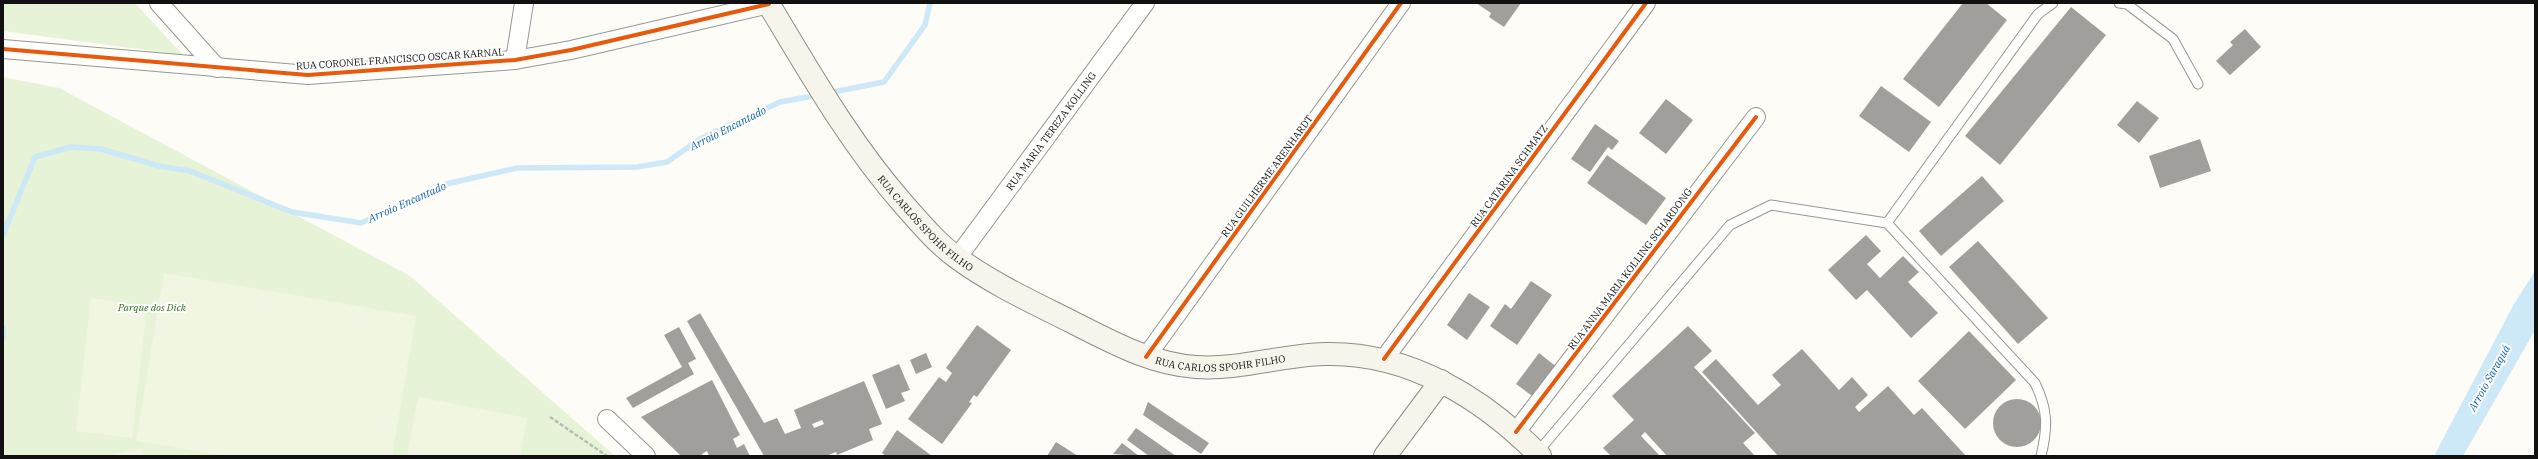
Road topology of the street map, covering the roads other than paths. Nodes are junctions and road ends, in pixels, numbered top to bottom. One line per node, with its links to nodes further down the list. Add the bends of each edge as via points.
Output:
1 (159, 3): 11 (street)
2 (524, 3): 10 (street)
3 (768, 3): 10 (street, RUA CORONEL FRANCISCO OSCAR KARNAL, via 571,50); 15 (main road, RUA CARLOS SPOHR FILHO, via 876,173 932,236)
4 (1145, 3): 15 (street, RUA MARIA TEREZA KOLLING)
5 (1401, 3): 16 (street, RUA GUILHERME ARENHARDT)
6 (1646, 3): 17 (street, RUA CATARINA SCHMATZ)
7 (2053, 3): 14 (lane, via 2038,14)
8 (2119, 3): 12 (lane, via 2127,4 2173,39)
9 (3, 48): 11 (street, RUA CORONEL FRANCISCO OSCAR KARNAL)
10 (515, 60): 11 (street, RUA CORONEL FRANCISCO OSCAR KARNAL, via 308,75)
11 (218, 68)
12 (2198, 84)
13 (1756, 117): 20 (street, RUA ANNA MARIA KOLLING SCHARDONG)
14 (1887, 223): 21 (lane, via 1771,205 1730,225); 24 (lane, via 2035,383 2044,403 2047,433)
15 (957, 258): 16 (main road, RUA CARLOS SPOHR FILHO, via 1059,316)
16 (1146, 357): 17 (main road, RUA CARLOS SPOHR FILHO, via 1196,367 1234,366 1324,354 1363,355)
17 (1384, 359): 18 (main road, RUA CARLOS SPOHR FILHO)
18 (1442, 380): 20 (main road, RUA CARLOS SPOHR FILHO); 23 (main road)
19 (607, 419): 22 (street)
20 (1516, 432): 21 (main road, RUA CARLOS SPOHR FILHO)
21 (1539, 454)
22 (646, 456)
23 (1385, 456)
24 (2041, 456)

